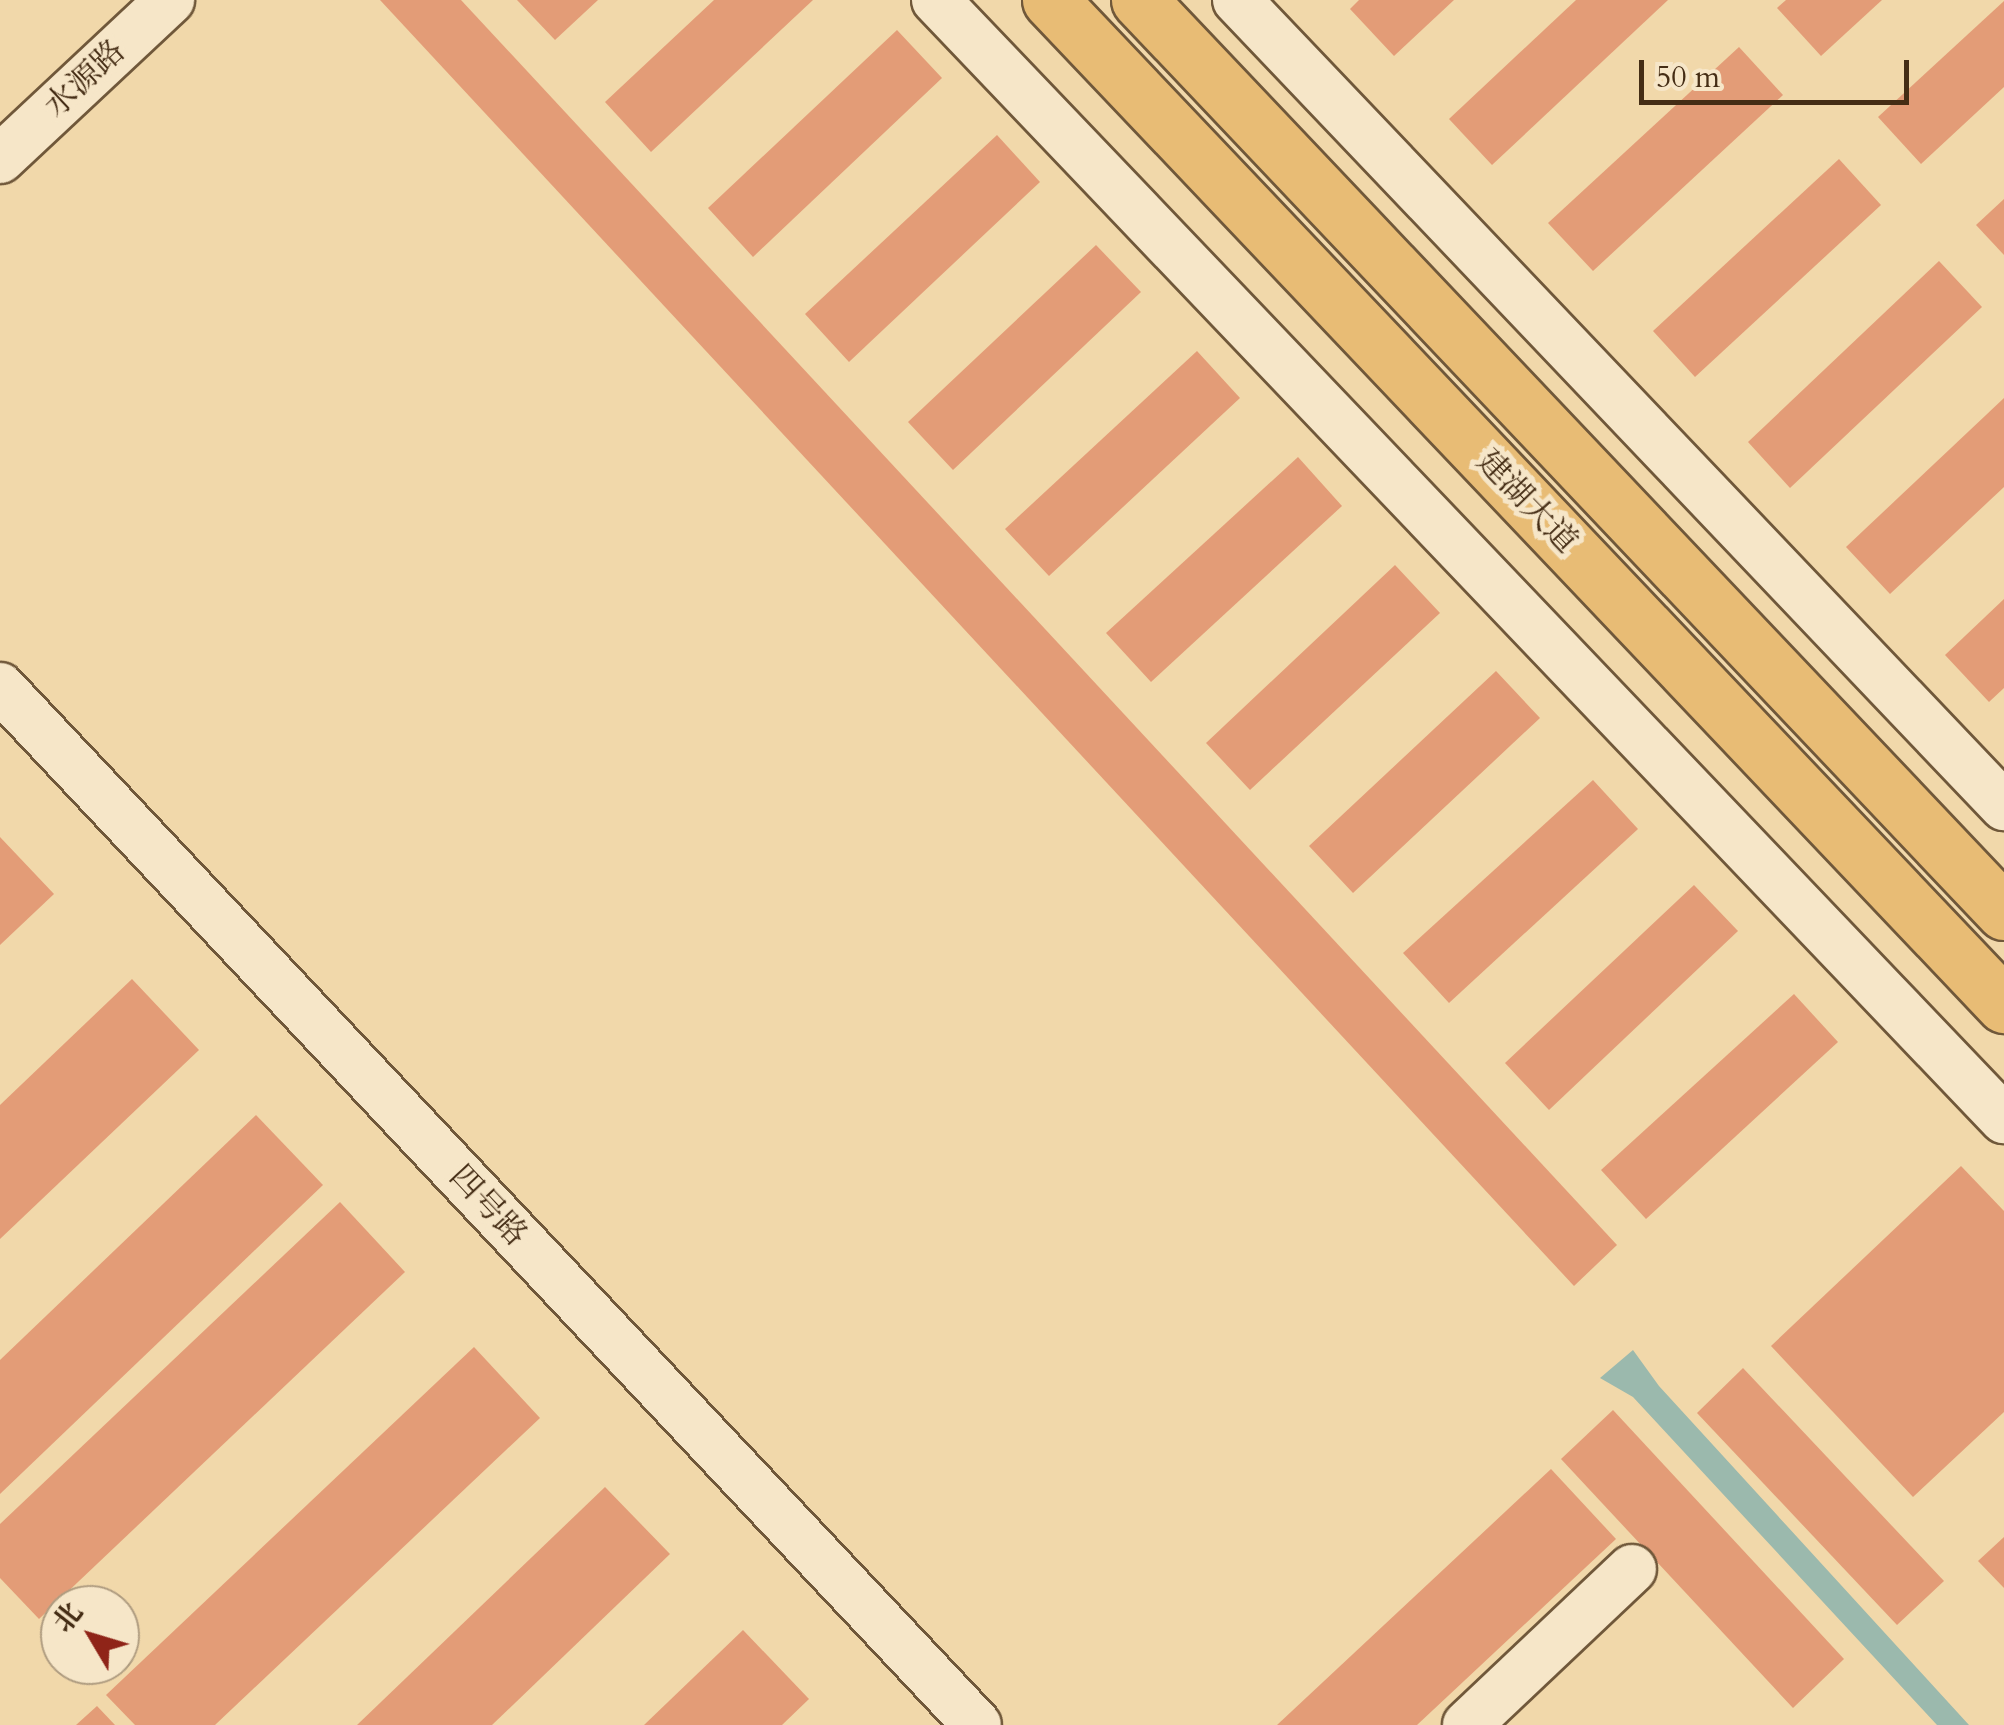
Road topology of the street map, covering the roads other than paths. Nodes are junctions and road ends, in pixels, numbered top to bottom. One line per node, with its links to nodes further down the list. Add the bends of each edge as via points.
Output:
1 (170, 0): 6 (street, 水源路)
2 (936, 0): 11 (street)
3 (1050, 0): 10 (main road, 建湖大道)
4 (1140, 0): 9 (main road, 建湖大道)
5 (1237, 0): 8 (street)
6 (0, 159)
7 (0, 687): 13 (street, 四号路)
8 (2004, 806)
9 (2004, 912)
10 (2004, 1005)
11 (2004, 1119)
12 (1632, 1570): 14 (street)
13 (977, 1725)
14 (1467, 1725)

